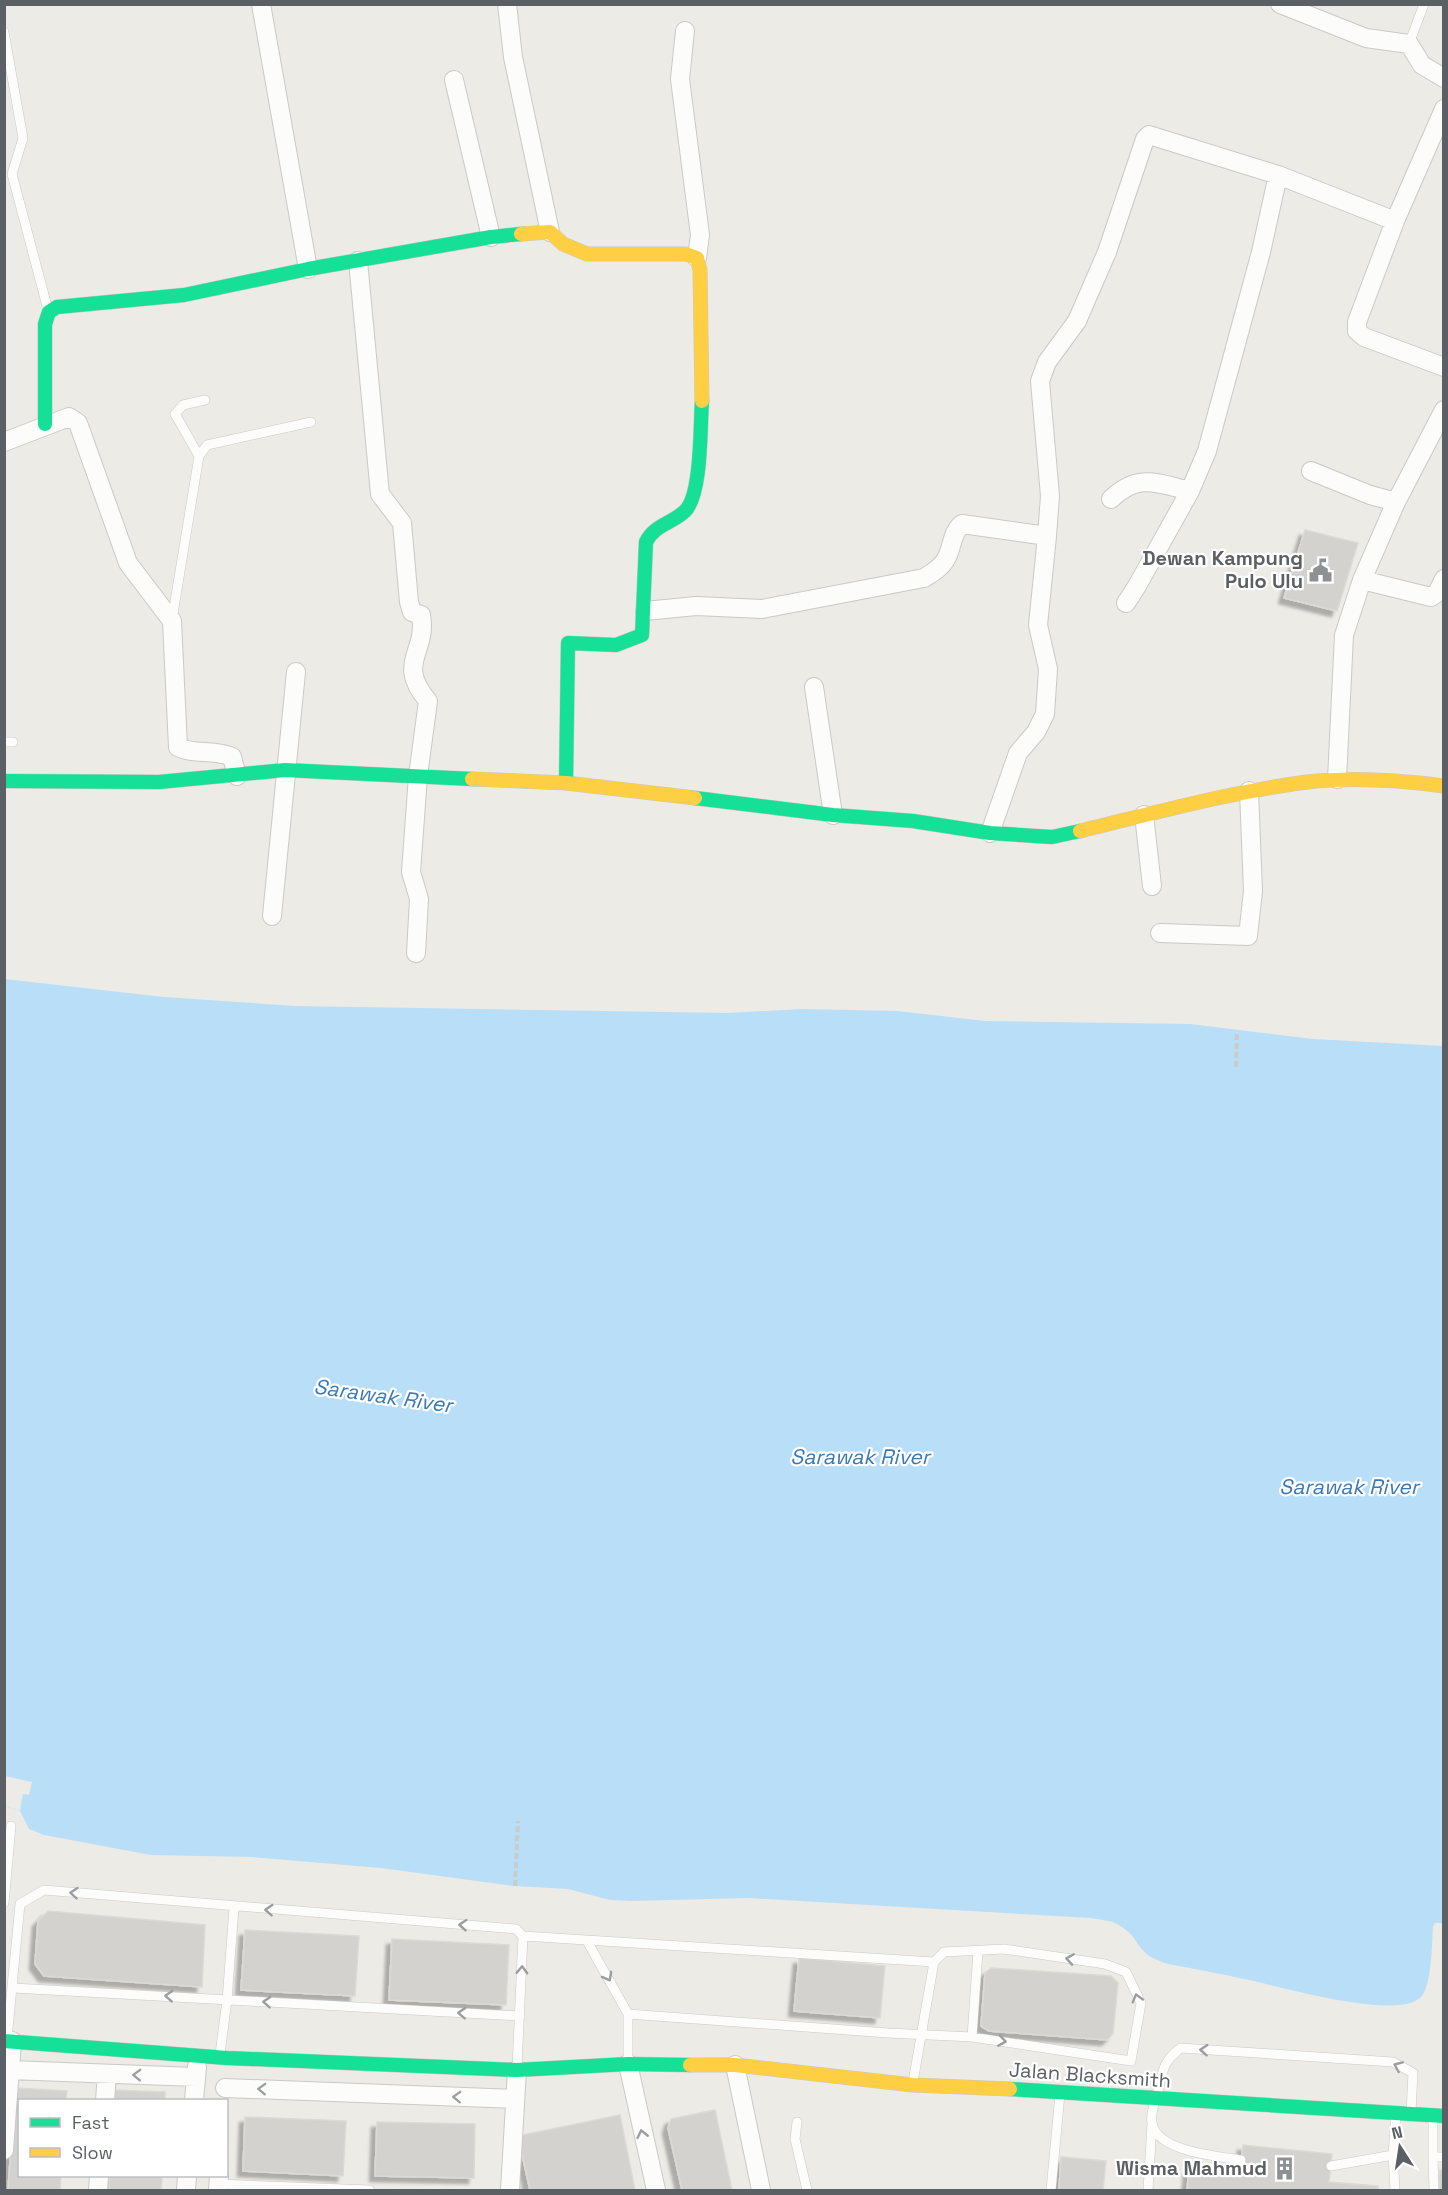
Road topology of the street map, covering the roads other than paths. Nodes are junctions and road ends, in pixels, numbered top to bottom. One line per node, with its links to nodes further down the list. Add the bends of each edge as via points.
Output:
1 (261, 4): 17 (street)
2 (507, 4): 13 (street, via 513,57)
3 (1280, 4): 7 (street, via 1366,38)
4 (1424, 4): 7 (lane)
5 (685, 31): 15 (street, via 680,80 700,235)
6 (4, 32): 18 (lane, via 23,138 12,174)
7 (1409, 44): 8 (street, via 1422,65)
8 (1443, 78)
9 (454, 80): 14 (street)
10 (1443, 109): 12 (street)
11 (1278, 175): 12 (street); 27 (street, via 1208,451); 30 (street, via 1158,137 1149,135 1145,140 1107,252 1077,321 1047,362 1040,381 1050,496)
12 (1395, 221): 19 (street, via 1357,331)
13 (550, 232): 14 (street); 15 (street, via 563,244 586,254 686,254)
14 (491, 237): 16 (street)
15 (697, 258): 34 (street, via 703,385 694,498 689,510 649,536 643,548)
16 (358, 261): 17 (street); 40 (street, via 380,494 402,523 409,602 412,612 421,615 423,626 412,670 415,686 428,701)
17 (308, 269): 18 (street, via 184,295 57,307)
18 (49, 312): 23 (street, via 45,324)
19 (1443, 367)
20 (205, 399): 25 (lane, via 183,405 176,414)
21 (1443, 410): 29 (street)
22 (311, 422): 25 (lane, via 207,446)
23 (45, 424): 24 (street); 35 (street, via 69,417 78,423 128,563)
24 (4, 442)
25 (199, 456): 35 (lane)
26 (1311, 471): 29 (street)
27 (1190, 491): 28 (street, via 1134,482); 33 (street)
28 (1111, 499)
29 (1396, 502): 32 (street)
30 (1047, 536): 34 (street, via 963,524 956,530 947,559 924,578 762,609 696,606); 48 (street, via 1038,625 1048,669 1045,714 1018,753)
31 (1443, 579): 32 (street, via 1431,597)
32 (1362, 580): 41 (street, via 1344,635)
33 (1126, 603)
34 (645, 610): 43 (street, via 642,635 633,642 568,643)
35 (172, 621): 39 (street, via 178,747 232,757)
36 (296, 672): 38 (street)
37 (814, 687): 46 (street)
38 (285, 770): 39 (street); 40 (street); 50 (street)
39 (237, 776): 42 (street, via 159,782)
40 (418, 776): 43 (street); 52 (street, via 411,872 419,899)
41 (1337, 779): 44 (street); 45 (street)
42 (4, 781)
43 (566, 783): 46 (street)
44 (1443, 786)
45 (1249, 792): 47 (street); 51 (street, via 1253,891 1248,936)
46 (833, 815): 48 (street)
47 (1144, 815): 48 (street, via 1052,837); 49 (street)
48 (990, 832)
49 (1152, 886)
50 (272, 916)
51 (1160, 933)
52 (416, 953)
53 (11, 1826): 54 (lane)
54 (4, 1903)
55 (234, 1908): 56 (lane, one-way to 55, via 516,1929); 60 (lane, one-way to 60, via 44,1890 20,1904); 61 (lane)
56 (523, 1936): 57 (lane); 63 (lane, one-way to 56)
57 (587, 1941): 59 (lane); 62 (lane, one-way to 62)
58 (978, 1951): 59 (lane, via 944,1952); 65 (lane); 65 (lane, one-way to 58, via 1131,2061 1141,2003 1126,1972 1105,1964 1004,1949)
59 (934, 1962): 64 (lane)
60 (13, 1988): 61 (lane, one-way to 60); 66 (lane)
61 (227, 2000): 63 (lane, one-way to 61); 68 (lane)
62 (628, 2014): 64 (lane); 69 (lane)
63 (520, 2016): 72 (lane)
64 (923, 2034): 65 (lane); 75 (lane)
65 (972, 2037)
66 (8, 2041): 67 (street, Jalan Blacksmith); 71 (street)
67 (198, 2056): 68 (street, Jalan Blacksmith); 74 (street)
68 (223, 2058): 72 (street, Jalan Blacksmith); 77 (street)
69 (628, 2064): 70 (street, Jalan Blacksmith); 72 (street, Jalan Blacksmith); 96 (street, one-way to 69)
70 (735, 2065): 75 (street, Jalan Blacksmith); 97 (street)
71 (10, 2070): 73 (street); 87 (street)
72 (517, 2070): 80 (street)
73 (107, 2074): 74 (street, one-way to 73); 78 (street)
74 (196, 2077): 79 (street)
75 (913, 2085): 76 (street, Jalan Blacksmith)
76 (1060, 2091): 81 (street, Jalan Blacksmith); 99 (lane)
77 (225, 2094): 80 (street, one-way to 77)
78 (105, 2099)
79 (194, 2099)
80 (515, 2099): 95 (street)
81 (1155, 2099): 82 (street, Jalan Blacksmith); 83 (lane, one-way to 81, via 1413,2073 1392,2062 1180,2048 1167,2058); 86 (lane)
82 (1396, 2114): 83 (street, Jalan Blacksmith); 88 (lane)
83 (1411, 2114): 84 (street, Jalan Blacksmith)
84 (1438, 2116): 89 (lane)
85 (797, 2122): 98 (lane, via 795,2139)
86 (1152, 2122): 91 (lane, via 1158,2137 1183,2150); 100 (lane)
87 (4, 2150)
88 (1393, 2155): 92 (lane); 101 (lane)
89 (1433, 2157): 90 (lane); 102 (lane)
90 (1443, 2157)
91 (1241, 2160)
92 (1330, 2166)
93 (219, 2183): 94 (lane)
94 (370, 2190)
95 (510, 2190)
96 (656, 2190)
97 (761, 2190)
98 (807, 2190)
99 (1051, 2190)
100 (1148, 2190)
101 (1395, 2190)
102 (1434, 2190)

